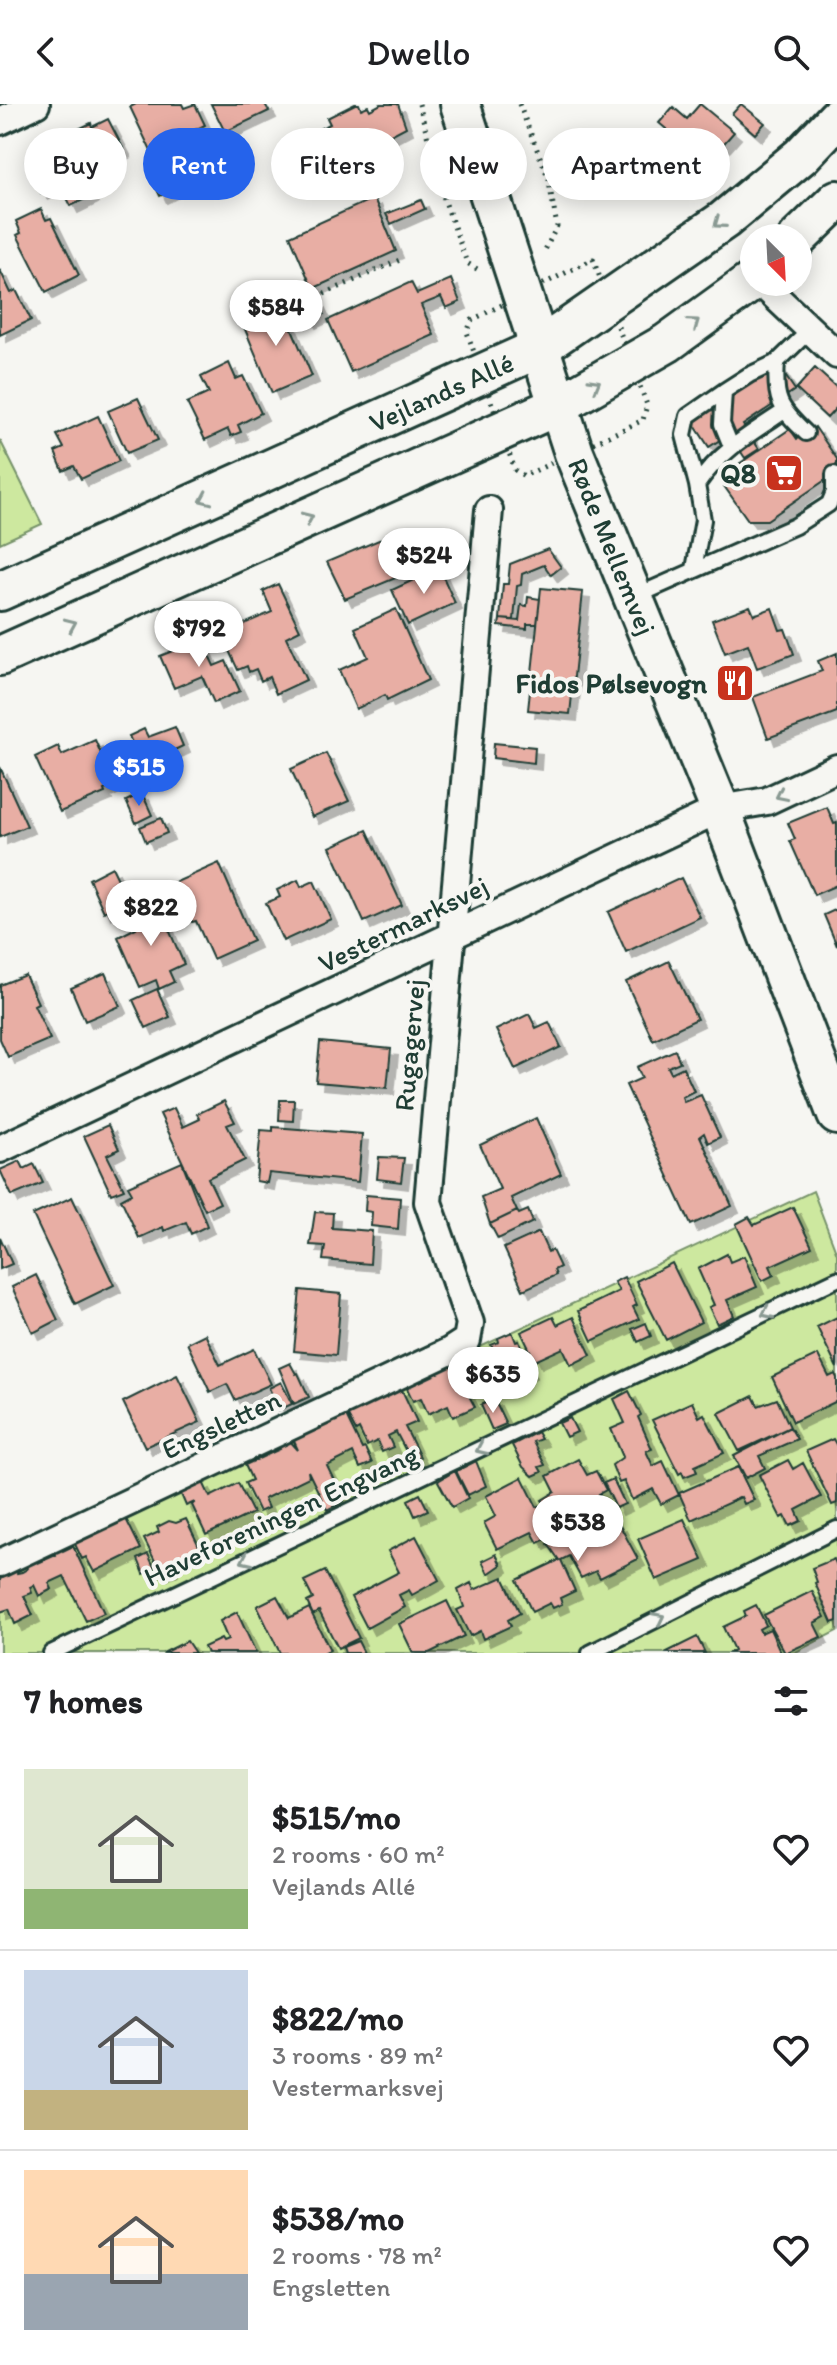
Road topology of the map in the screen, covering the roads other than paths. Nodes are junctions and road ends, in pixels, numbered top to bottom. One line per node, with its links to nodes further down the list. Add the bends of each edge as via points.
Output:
1 (36, 104): 4 (street)
2 (460, 104): 10 (street, Røde Mellemvej, via 525,288)
3 (837, 118): 10 (street, Vejlands Allé, one-way to 10, via 801,156 724,220)
4 (0, 121)
5 (837, 200): 6 (street)
6 (812, 224)
7 (740, 290): 14 (street, one-way to 7, via 667,343)
8 (775, 296): 9 (street)
9 (810, 330): 11 (street); 12 (lane)
10 (539, 348): 14 (street, Røde Mellemvej); 22 (street, Vejlands Allé, one-way to 22)
11 (837, 355)
12 (777, 362): 13 (lane); 15 (lane, via 775,388)
13 (724, 391): 17 (lane, via 722,424); 19 (lane, via 688,416 684,435)
14 (557, 406): 23 (street, Røde Mellemvej); 24 (street, one-way to 14)
15 (783, 412): 16 (lane); 17 (lane)
16 (806, 433)
17 (731, 446): 19 (lane)
18 (834, 474): 21 (lane, via 829,504 795,526)
19 (697, 485): 21 (lane, via 703,520)
20 (489, 510): 27 (street, Rugagervej)
21 (694, 569): 23 (lane)
22 (0, 591)
23 (633, 597): 26 (street, Røde Mellemvej)
24 (0, 656)
25 (837, 768): 26 (street, Vestermarksvej, one-way to 26, via 767,801)
26 (720, 809): 27 (street, Vestermarksvej); 28 (street, Røde Mellemvej)
27 (450, 938): 29 (street, Vestermarksvej); 31 (street, Rugagervej, via 428,1202 470,1323)
28 (837, 1115)
29 (0, 1149)
30 (837, 1279): 34 (lane, Haveforeningen Engvang, one-way to 34)
31 (467, 1340): 33 (street, Engsletten)
32 (837, 1529): 35 (lane, one-way to 32)
33 (0, 1563)
34 (51, 1653)
35 (590, 1653)

